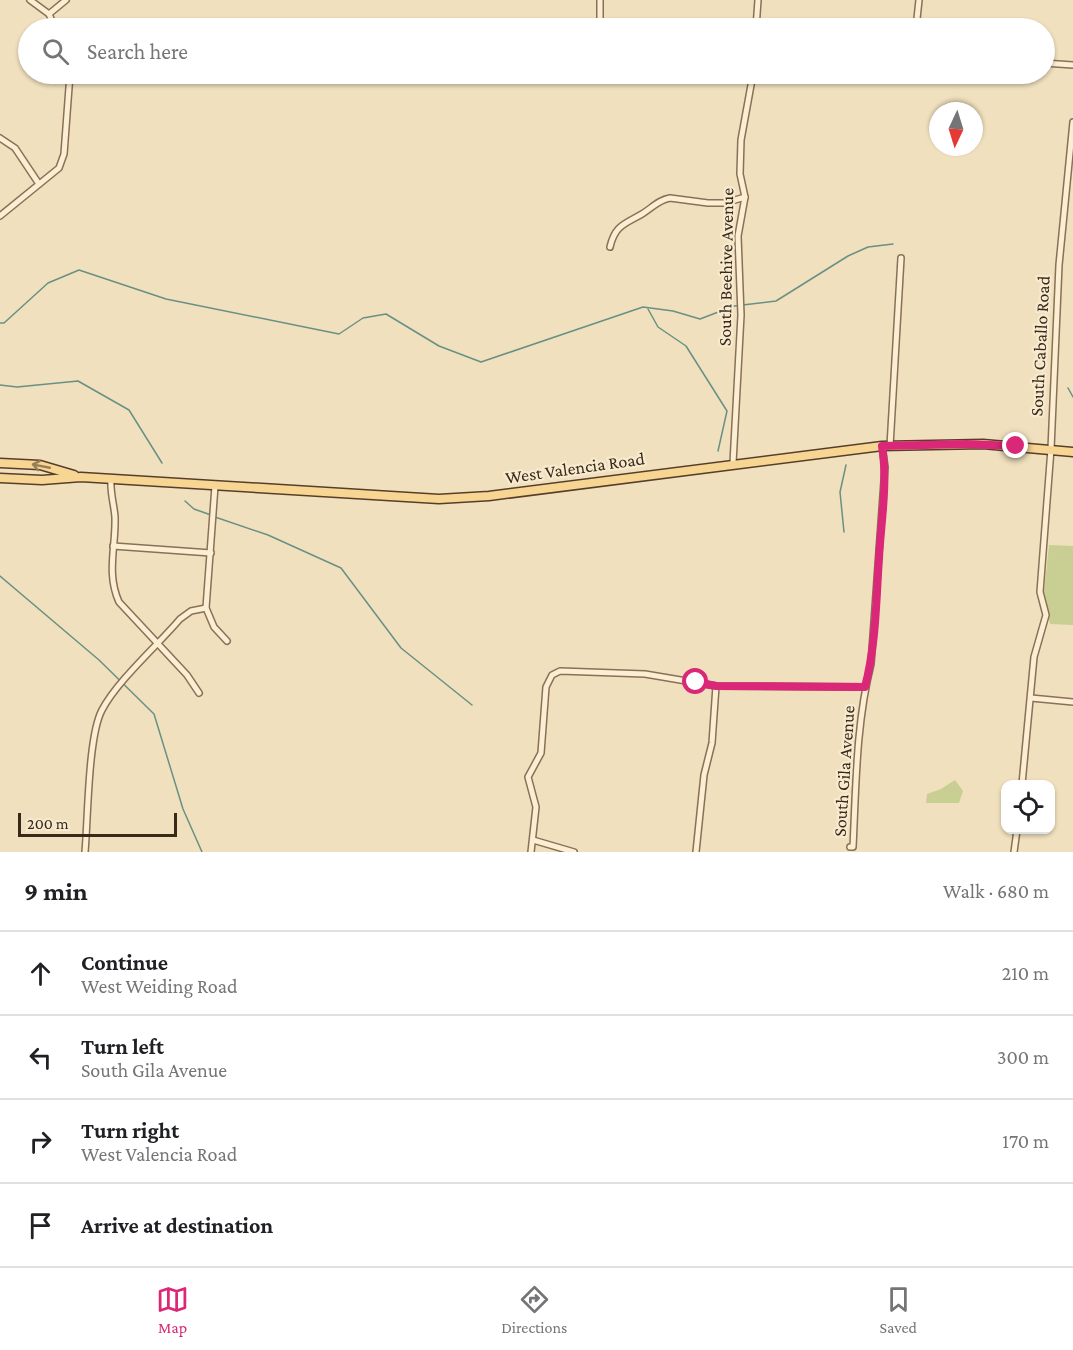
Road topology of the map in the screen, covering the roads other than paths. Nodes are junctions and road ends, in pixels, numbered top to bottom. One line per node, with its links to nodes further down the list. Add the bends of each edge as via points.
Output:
1 (30, 0): 6 (street)
2 (66, 0): 6 (street)
3 (600, 0): 8 (street)
4 (758, 0): 9 (street)
5 (919, 0): 10 (street)
6 (49, 14): 7 (street)
7 (51, 18)
8 (600, 18)
9 (757, 18)
10 (917, 18)
11 (1055, 64): 12 (street)
12 (1073, 65)
13 (69, 84): 17 (street, via 64,153 59,168)
14 (751, 84): 18 (street, South Beehive Avenue, via 741,140 740,174)
15 (1073, 122): 23 (street, South Caballo Road, via 1059,265)
16 (0, 138): 17 (street, via 15,148)
17 (39, 184): 19 (street)
18 (745, 197): 20 (street, via 725,203 661,199 623,223); 26 (street, South Beehive Avenue, via 738,236 741,315)
19 (0, 216)
20 (610, 247)
21 (901, 258): 22 (street, South Gila Avenue)
22 (886, 446): 23 (main road, West Valencia Road, via 967,444); 26 (main road, West Valencia Road); 37 (street, South Gila Avenue, via 871,664)
23 (1051, 449): 24 (main road, West Valencia Road); 39 (street, South Caballo Road, via 1040,592 1047,615 1034,657)
24 (1073, 452)
25 (0, 463): 27 (main road, West Valencia Road, one-way to 25, via 39,465)
26 (733, 464): 30 (main road, West Valencia Road, via 469,498 401,498)
27 (81, 477): 28 (main road, West Valencia Road); 29 (main road, West Valencia Road)
28 (0, 478)
29 (111, 479): 30 (main road, West Valencia Road); 31 (street)
30 (215, 486): 32 (street)
31 (113, 546): 32 (street); 35 (street, via 111,578 119,602)
32 (211, 553): 33 (street)
33 (206, 608): 34 (street, via 214,627); 35 (street, via 191,611 180,619)
34 (227, 641)
35 (158, 645): 38 (street, via 188,675); 45 (street, via 101,711 95,731)
36 (716, 686): 37 (street); 43 (street, via 637,673 569,670 552,675 546,687 541,753 528,777 536,807); 48 (street)
37 (865, 687): 44 (street, South Gila Avenue)
38 (199, 693)
39 (1031, 698): 40 (street); 41 (street, South Caballo Road)
40 (1073, 702)
41 (1022, 780)
42 (1016, 834): 49 (street)
43 (533, 840): 46 (street); 47 (street)
44 (852, 847)
45 (85, 852)
46 (531, 852)
47 (574, 852)
48 (696, 852)
49 (1014, 852)

